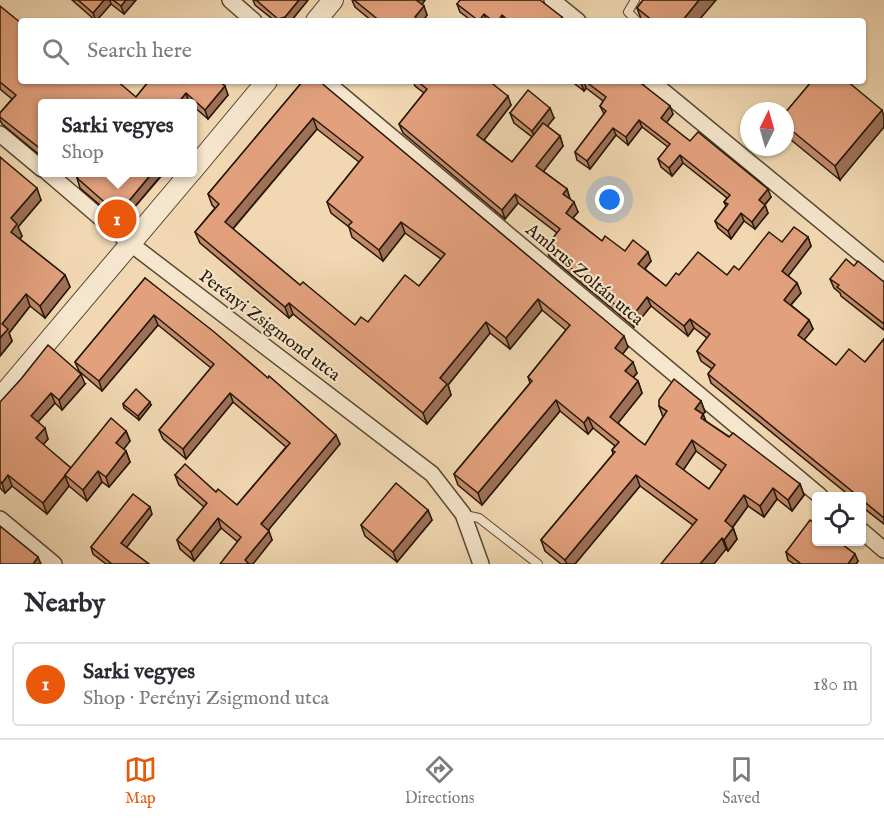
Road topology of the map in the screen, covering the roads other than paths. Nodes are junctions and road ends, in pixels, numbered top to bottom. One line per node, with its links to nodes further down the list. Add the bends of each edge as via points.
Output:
1 (230, 0): 5 (street)
2 (333, 0): 6 (street)
3 (552, 0): 7 (street)
4 (635, 0): 8 (lane, via 628,12)
5 (251, 18)
6 (318, 18)
7 (574, 18)
8 (634, 18)
9 (264, 84): 13 (street)
10 (329, 84): 20 (street, Ambrus Zoltán utca)
11 (655, 84): 18 (street)
12 (0, 134): 14 (street)
13 (197, 165)
14 (38, 166)
15 (52, 177): 17 (street, Perényi Zsigmond utca)
16 (187, 177): 17 (street)
17 (131, 244): 19 (street); 21 (street, Perényi Zsigmond utca, via 432,474)
18 (884, 273)
19 (0, 398)
20 (815, 492)
21 (463, 514): 26 (street, Perényi Zsigmond utca); 27 (lane, Perényi Zsigmond utca, via 479,518)
22 (0, 519): 25 (street)
23 (866, 535): 24 (street)
24 (884, 550)
25 (54, 564)
26 (481, 564)
27 (538, 564)

